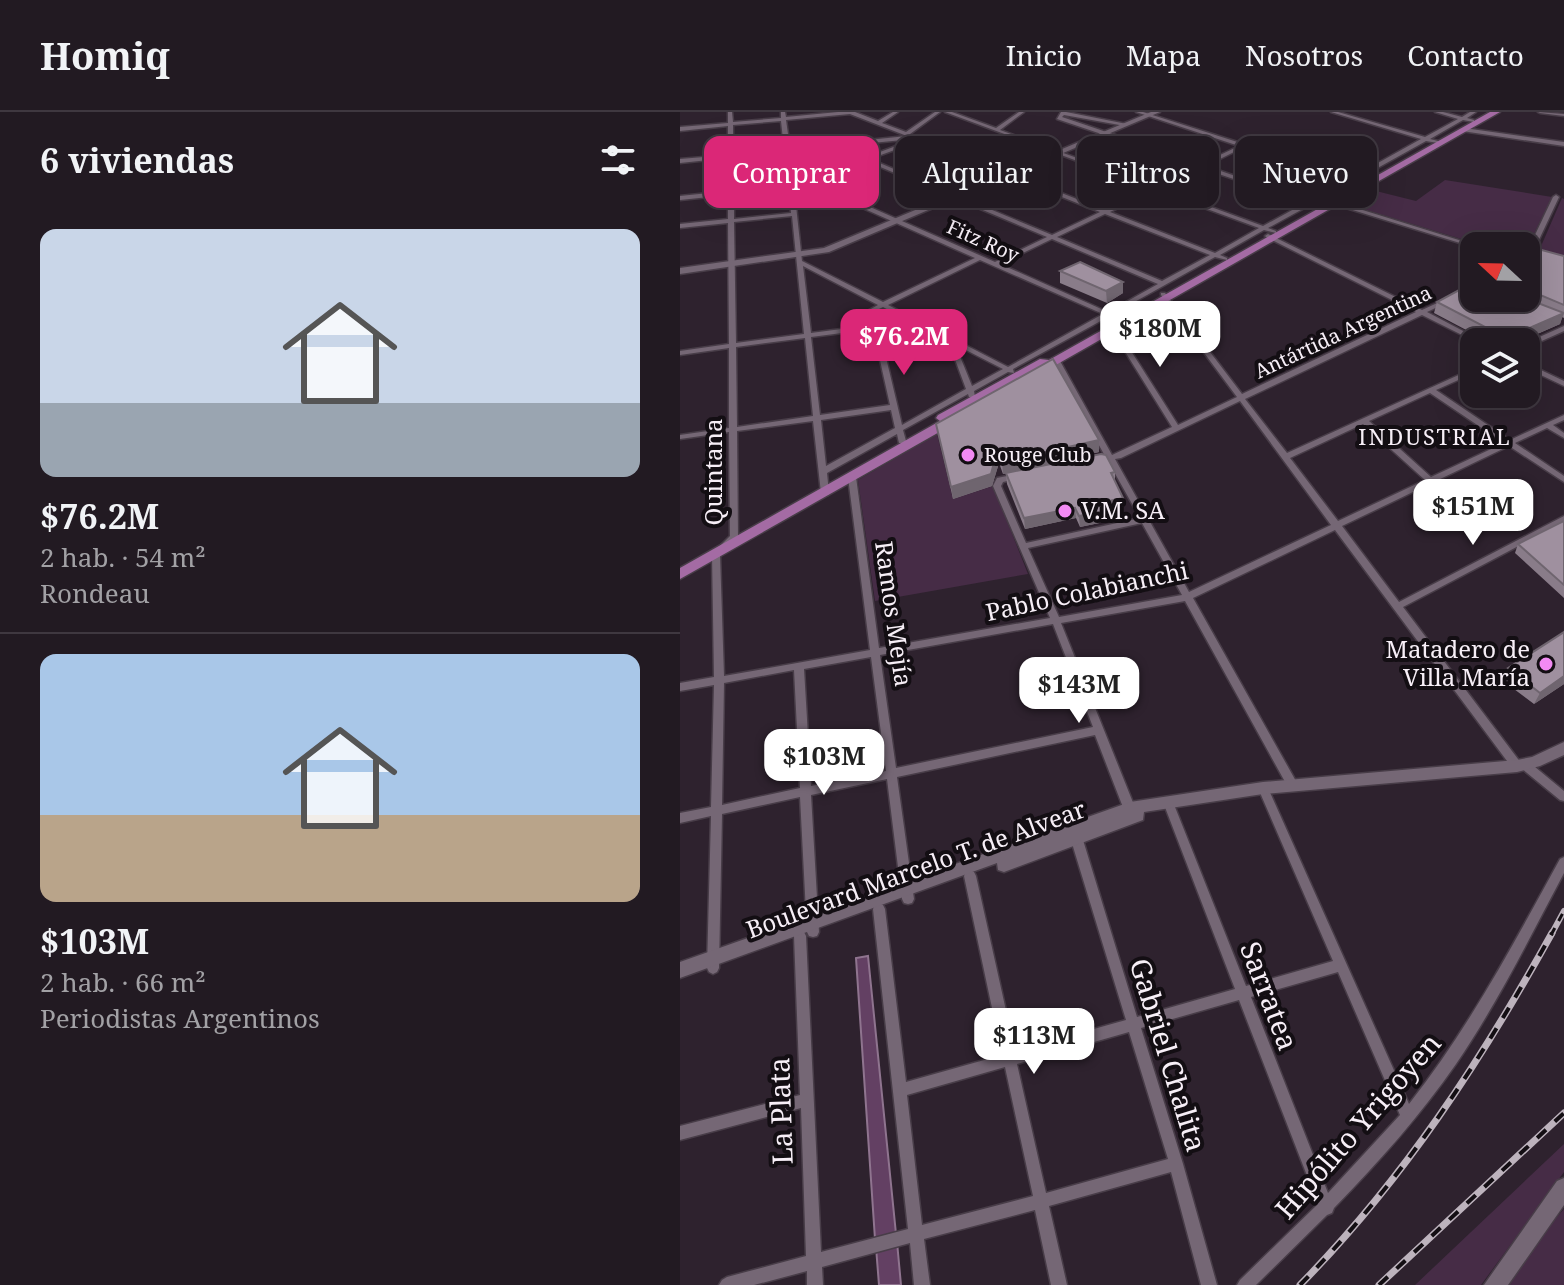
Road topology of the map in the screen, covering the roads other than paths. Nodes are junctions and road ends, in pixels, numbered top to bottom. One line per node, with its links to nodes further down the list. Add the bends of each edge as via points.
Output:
1 (730, 112): 22 (street, Quintana)
2 (851, 112): 17 (street); 21 (street)
3 (896, 112): 21 (street)
4 (938, 112): 27 (street)
5 (947, 112): 20 (street)
6 (981, 112): 20 (street)
7 (1022, 112): 25 (street)
8 (1138, 112): 15 (street)
9 (1333, 112): 34 (street)
10 (1437, 112): 19 (street)
11 (1488, 112): 18 (main road)
12 (1496, 112): 26 (main road)
13 (1540, 112): 16 (street)
14 (1062, 114): 23 (street); 28 (street)
15 (1153, 114): 23 (main road); 36 (street)
16 (1564, 115)
17 (783, 116): 22 (street); 30 (street)
18 (1473, 117): 19 (street); 35 (main road)
19 (1462, 119): 34 (street)
20 (970, 120): 25 (street)
21 (879, 123): 27 (street)
22 (730, 125): 24 (street); 29 (street, Quintana)
23 (1125, 125): 28 (main road)
24 (680, 129)
25 (997, 130): 32 (street)
26 (1464, 130): 37 (street); 43 (main road)
27 (907, 134): 31 (street)
28 (1106, 134): 33 (street); 38 (main road)
29 (730, 136)
30 (785, 136)
31 (912, 136)
32 (1013, 136)
33 (1112, 136)
34 (1425, 139): 35 (street); 41 (street)
35 (1436, 142): 42 (main road)
36 (1235, 143)
37 (1564, 144)
38 (1061, 153)
39 (704, 159): 40 (street)
40 (680, 161)
41 (1377, 168)
42 (1377, 171)
43 (1377, 179)
44 (1061, 194): 58 (street)
45 (704, 195): 47 (street)
46 (1556, 197): 63 (street)
47 (680, 198)
48 (731, 208): 60 (street, Quintana)
49 (794, 208): 59 (street)
50 (868, 208): 61 (street, Fitz Roy)
51 (928, 208): 61 (main road)
52 (984, 208): 65 (street)
53 (1112, 208): 58 (street)
54 (1207, 208): 64 (street)
55 (1309, 208): 64 (main road)
56 (1325, 208): 64 (main road)
57 (1351, 208): 66 (street)
58 (1106, 211): 65 (street); 68 (street)
59 (795, 214): 60 (street); 69 (street)
60 (731, 220): 62 (street); 71 (street, Quintana)
61 (897, 221): 67 (street, Fitz Roy); 69 (main road)
62 (680, 226)
63 (1540, 232)
64 (1270, 234): 68 (main road); 73 (main road); 76 (street)
65 (1051, 237): 70 (street); 73 (street)
66 (1460, 241)
67 (981, 257): 70 (street, Fitz Roy); 75 (street)
68 (1220, 257): 73 (main road)
69 (800, 259): 71 (main road); 75 (street); 82 (street)
70 (996, 264): 78 (street, Fitz Roy)
71 (732, 265): 72 (main road); 85 (street, Quintana)
72 (680, 271)
73 (1164, 292): 78 (main road); 94 (street)
74 (1460, 294): 76 (street, Antártida Argentina)
75 (881, 304): 77 (street); 79 (street, via 872,310)
76 (1422, 313): 81 (street); 94 (street, Antártida Argentina)
77 (915, 321): 79 (street); 84 (street)
78 (1114, 321): 87 (main road); 88 (main road); 100 (street)
79 (877, 328): 82 (street); 95 (street)
80 (1564, 328): 83 (street)
81 (1460, 332)
82 (807, 337): 85 (street); 97 (street)
83 (1540, 339)
84 (957, 343): 88 (street); 93 (street)
85 (733, 346): 86 (street); 101 (street, Quintana)
86 (680, 353)
87 (1056, 361): 107 (street); 110 (main road)
88 (1013, 372): 93 (main road)
89 (1540, 372): 91 (street)
90 (1460, 377): 92 (street)
91 (1564, 384)
92 (1431, 390): 98 (street); 105 (street)
93 (972, 396): 102 (main road)
94 (1242, 397): 100 (street, Antártida Argentina); 106 (street)
95 (894, 407): 97 (street); 102 (street)
96 (1564, 417): 99 (street)
97 (816, 418): 101 (street); 113 (street)
98 (1364, 421): 106 (street); 112 (street)
99 (1547, 425): 103 (street); 105 (street)
100 (1176, 427): 107 (street, Antártida Argentina)
101 (734, 429): 104 (street); 117 (street, Quintana)
102 (901, 435): 113 (main road)
103 (1564, 436)
104 (680, 437)
105 (1510, 443): 111 (street); 112 (street)
106 (1285, 457): 116 (street)
107 (1112, 458): 108 (street, Antártida Argentina); 115 (street)
108 (1081, 464)
109 (1034, 473): 118 (street, via 1000,480 997,486)
110 (852, 477): 113 (main road); 125 (street, Ramos Mejía)
111 (1564, 480)
112 (1430, 481): 116 (street)
113 (824, 484): 117 (main road); 119 (main road)
114 (1564, 519): 123 (street)
115 (1145, 520): 118 (street); 122 (street)
116 (1333, 530): 122 (street, Pablo Colabianchi); 123 (street)
117 (734, 537): 119 (street, Quintana); 120 (main road)
118 (1023, 546): 124 (street)
119 (716, 554): 121 (main road); 127 (street, Quintana)
120 (680, 567)
121 (680, 574)
122 (1188, 599): 124 (street, Pablo Colabianchi); 133 (street)
123 (1398, 606): 131 (street)
124 (1056, 621): 125 (street, Pablo Colabianchi); 129 (street)
125 (876, 652): 126 (street, Pablo Colabianchi); 132 (street, Ramos Mejía)
126 (799, 666): 127 (street, Pablo Colabianchi); 135 (street, La Plata)
127 (719, 680): 128 (street, Pablo Colabianchi); 138 (street, Quintana)
128 (680, 687)
129 (1099, 730): 132 (street); 139 (street)
130 (1564, 748): 131 (main road, Boulevard Marcelo T. de Alvear)
131 (1521, 766): 133 (main road, Boulevard Marcelo T. de Alvear); 136 (street)
132 (891, 775): 135 (street); 144 (street, Ramos Mejía)
133 (1293, 786): 134 (main road, Boulevard Marcelo T. de Alvear)
134 (1263, 788): 137 (main road, Boulevard Marcelo T. de Alvear); 148 (street)
135 (807, 793): 138 (street); 146 (street, La Plata)
136 (1564, 797)
137 (1168, 802): 139 (main road, Boulevard Marcelo T. de Alvear); 151 (street, Sarratea)
138 (714, 811): 140 (street); 147 (street, Quintana)
139 (1131, 813): 141 (main road, Boulevard Marcelo T. de Alvear); 144 (main road, Boulevard Marcelo T. de Alvear)
140 (680, 818)
141 (1077, 840): 143 (main road, Boulevard Marcelo T. de Alvear); 152 (street, Gabriel Chalita)
142 (1564, 862): 156 (street, Hipólito Yrigoyen, via 1464,1040)
143 (970, 876): 144 (main road, Boulevard Marcelo T. de Alvear); 153 (street)
144 (908, 894): 145 (main road, Boulevard Marcelo T. de Alvear); 146 (main road, Boulevard Marcelo T. de Alvear)
145 (879, 909): 146 (main road, Boulevard Marcelo T. de Alvear); 154 (street)
146 (808, 930): 147 (main road, Boulevard Marcelo T. de Alvear); 155 (street, La Plata)
147 (713, 963): 149 (main road, Boulevard Marcelo T. de Alvear); 150 (main road, Boulevard Marcelo T. de Alvear)
148 (1341, 965): 151 (street); 156 (street)
149 (680, 970)
150 (680, 980)
151 (1242, 994): 152 (street); 162 (street, Sarratea)
152 (1134, 1023): 153 (street); 158 (street, Gabriel Chalita)
153 (1011, 1058): 154 (street); 161 (street)
154 (902, 1090): 163 (street)
155 (807, 1100): 157 (street); 165 (street, La Plata)
156 (1407, 1115): 162 (street, Hipólito Yrigoyen)
157 (680, 1133)
158 (1176, 1164): 161 (street); 170 (street, Gabriel Chalita)
159 (1564, 1188): 164 (main road)
160 (1564, 1201): 164 (main road)
161 (1041, 1203): 163 (street); 169 (street)
162 (1327, 1208): 171 (street, Hipólito Yrigoyen)
163 (915, 1233): 165 (street); 168 (street)
164 (1531, 1237): 172 (main road)
165 (813, 1261): 166 (street); 167 (street, La Plata)
166 (727, 1285)
167 (815, 1285)
168 (922, 1285)
169 (1059, 1285)
170 (1209, 1285)
171 (1245, 1285)
172 (1495, 1285)

